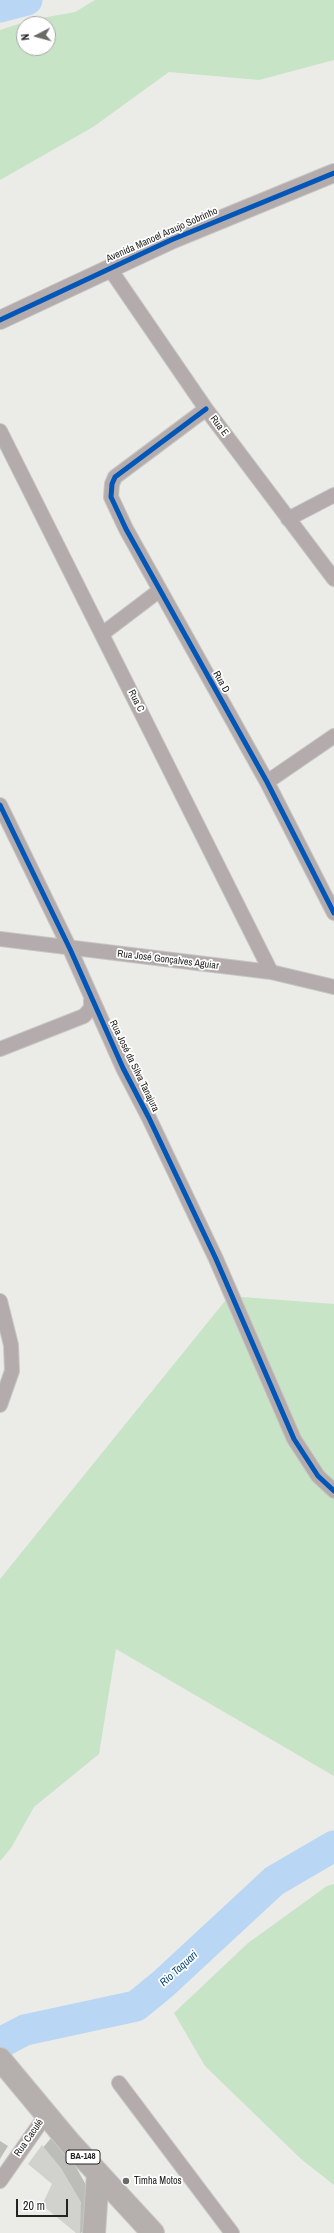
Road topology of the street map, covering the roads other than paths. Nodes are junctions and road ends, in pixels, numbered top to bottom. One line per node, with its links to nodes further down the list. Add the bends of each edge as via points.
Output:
1 (334, 173): 2 (street, Avenida Manoel Araujo Sobrinho, via 171,240)
2 (110, 269): 3 (street, Avenida Manoel Araujo Sobrinho); 4 (street, Rua E)
3 (0, 320)
4 (206, 409): 7 (street, Rua E); 9 (street, Rua D, via 131,464 112,484 111,497)
5 (0, 431): 10 (street, Rua C)
6 (334, 495): 7 (street)
7 (288, 519): 8 (street, Rua E)
8 (334, 579)
9 (160, 590): 10 (street); 12 (street, Rua D)
10 (102, 634): 17 (street, Rua C)
11 (334, 736): 12 (street)
12 (267, 782): 14 (street, Rua D)
13 (0, 805): 16 (street, Rua José da Silva Tanajura)
14 (334, 913)
15 (0, 939): 16 (street, Rua José Gonçalves Aguiar)
16 (70, 949): 17 (street, Rua José Gonçalves Aguiar); 19 (street, Rua José da Silva Tanajura)
17 (271, 972): 18 (street, Rua José Gonçalves Aguiar)
18 (334, 987)
19 (91, 1000): 20 (street, via 91,1008 84,1016); 23 (street, Rua José da Silva Tanajura, via 184,1191 294,1439 318,1476)
20 (0, 1049)
21 (0, 1301): 22 (street, via 12,1345 12,1371)
22 (1, 1403)
23 (334, 1491)
24 (0, 2059): 26 (main road, BA-148)
25 (120, 2083): 31 (street)
26 (46, 2115): 27 (main road, BA-148); 28 (street, Rua Caculé)
27 (98, 2173): 29 (main road, BA-148); 30 (main road)
28 (0, 2181)
29 (150, 2232)
30 (94, 2233)
31 (232, 2233)

